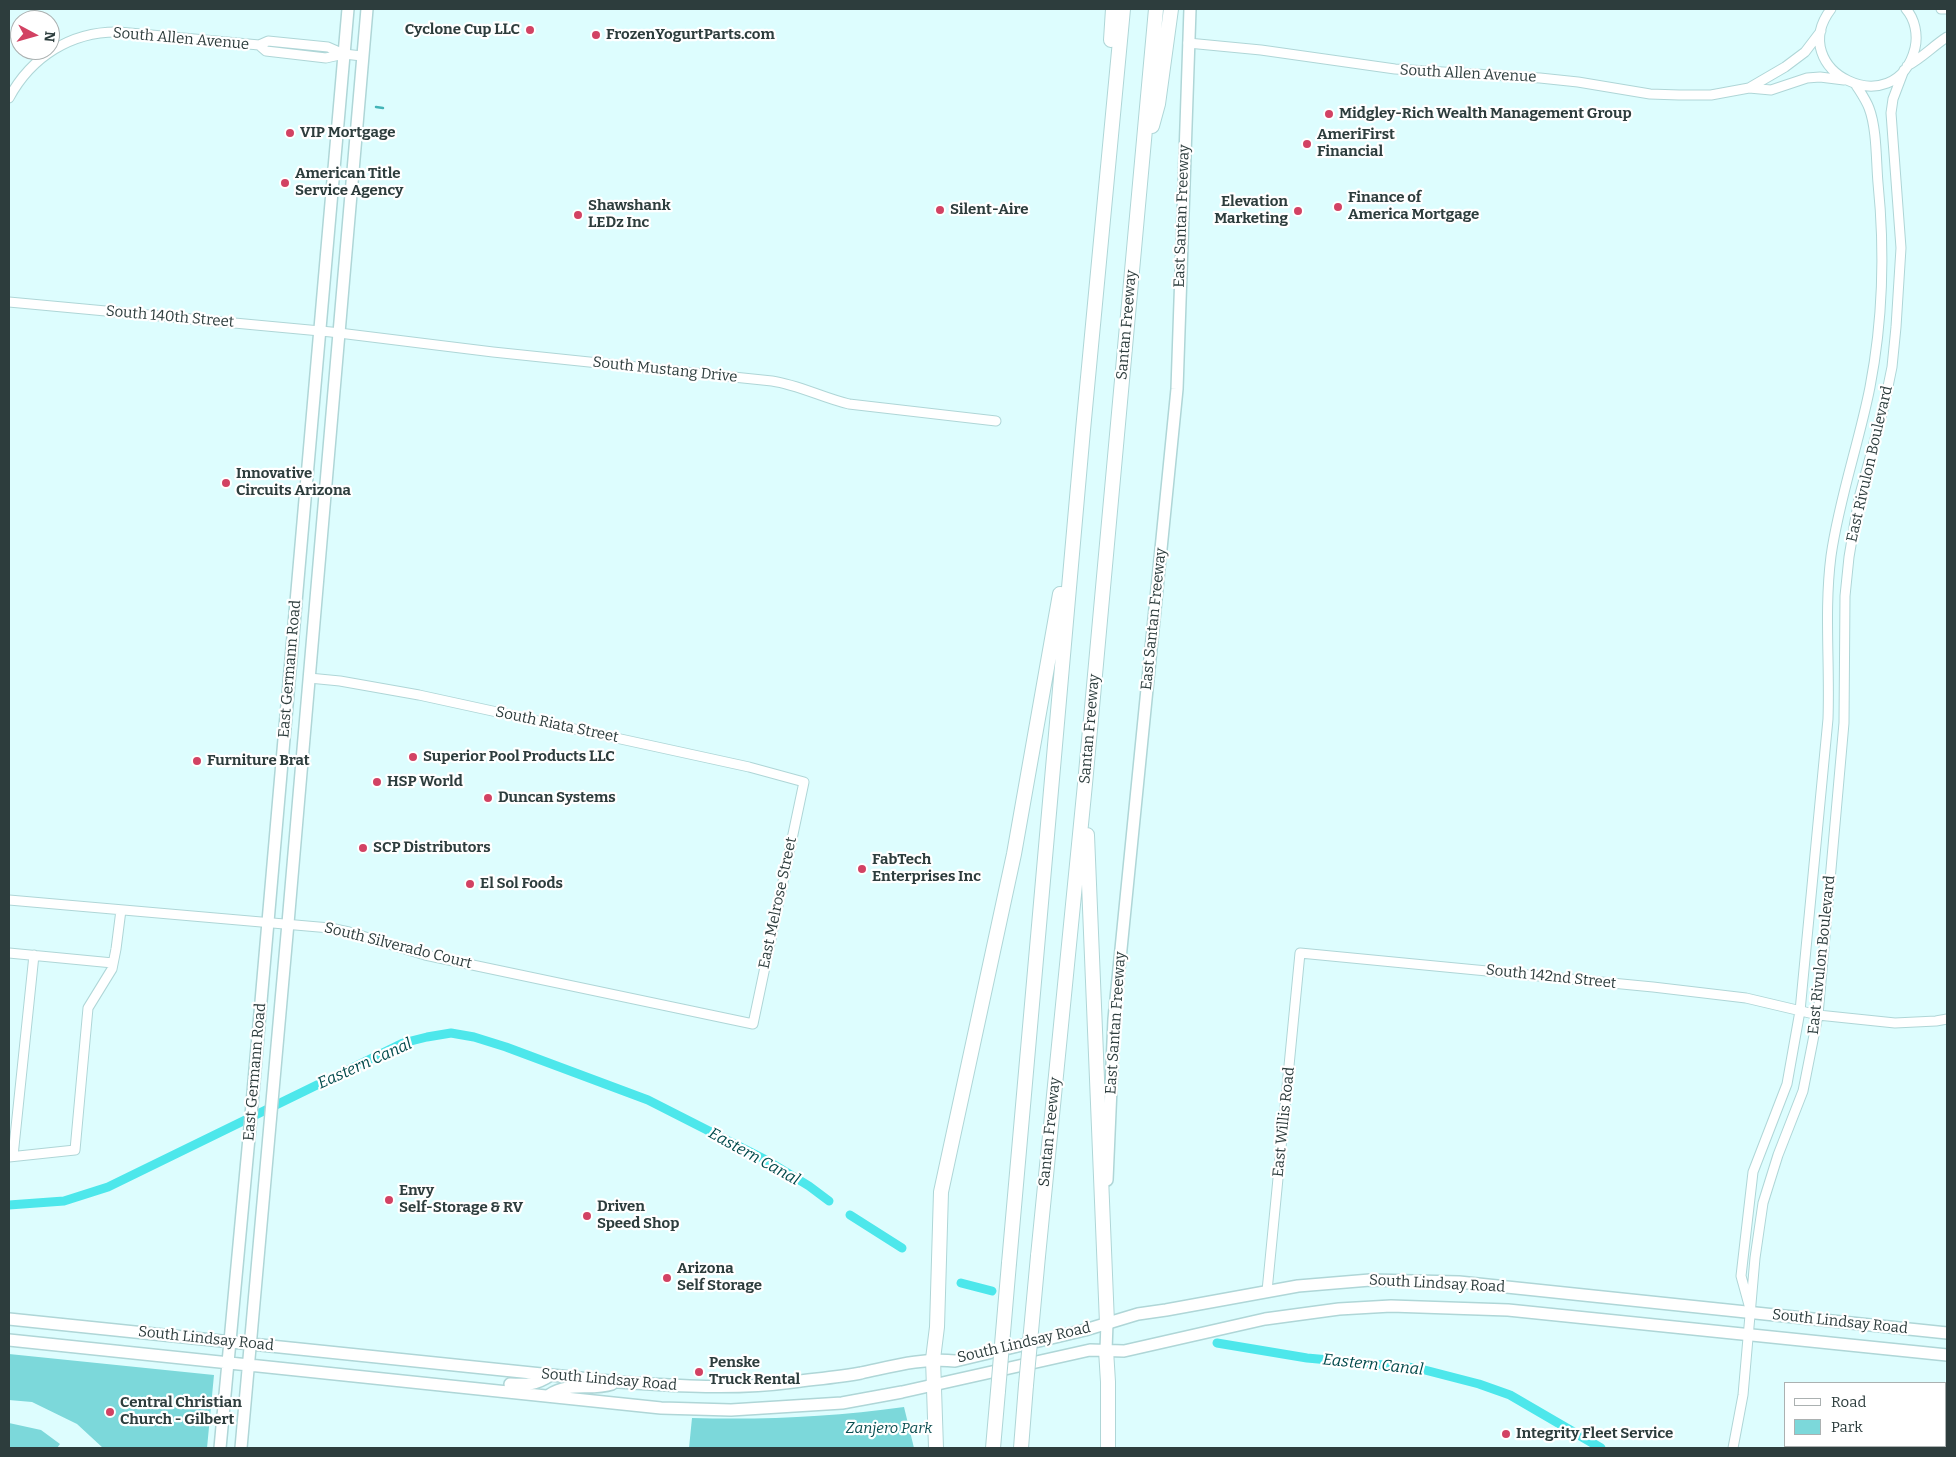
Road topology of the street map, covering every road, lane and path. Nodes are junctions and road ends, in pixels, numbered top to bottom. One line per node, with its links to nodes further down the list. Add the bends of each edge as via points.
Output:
1 (348, 9): 15 (main road, East Germann Road)
2 (367, 9): 16 (main road, East Germann Road)
3 (1113, 9): 23 (highway, via 1104,132)
4 (1123, 9): 23 (highway, Santan Freeway)
5 (1156, 9): 22 (highway, Santan Freeway)
6 (1171, 9): 22 (highway, via 1158,104)
7 (1190, 9): 14 (main road, East Santan Freeway)
8 (1906, 9): 17 (street, East Rivulon Boulevard, via 1915,27 1916,42 1913,57)
9 (1941, 9): 10 (street)
10 (1947, 9)
11 (1828, 11): 12 (street)
12 (1821, 31): 18 (street, via 1825,59); 20 (street, South Allen Avenue, via 1804,52)
13 (1947, 37): 17 (street)
14 (1188, 44): 20 (street, South Allen Avenue, via 1261,50 1406,71 1578,82 1650,94 1711,95); 44 (main road, East Santan Freeway, via 1177,389 1114,1019)
15 (344, 54): 16 (street, South Allen Avenue); 21 (street, South Allen Avenue, via 326,58 266,51 258,45 119,32 84,35 27,70); 25 (main road, East Germann Road)
16 (362, 56): 25 (main road, East Germann Road)
17 (1906, 68): 19 (street, via 1895,79 1883,84 1870,87); 40 (street, East Rivulon Boulevard, via 1893,99 1891,113 1901,248 1896,327 1892,367 1859,498 1849,558 1845,596 1844,723)
18 (1844, 80): 19 (street); 20 (street, South Allen Avenue, via 1807,78 1771,90)
19 (1856, 85): 39 (street, East Rivulon Boulevard, via 1872,119 1881,213 1883,279 1870,387 1831,555 1827,606 1828,719)
20 (1749, 88)
21 (9, 98)
22 (1141, 168): 30 (highway, Santan Freeway)
23 (1106, 186): 27 (highway, Santan Freeway)
24 (9, 302): 25 (street, South 140th Street)
25 (330, 332): 26 (street, South Mustang Drive, via 772,381 850,404); 28 (main road, East Germann Road); 33 (main road, East Germann Road)
26 (996, 421)
27 (1083, 430): 56 (highway, via 1064,573 1020,826 942,1186); 67 (highway, Santan Freeway, bridge)
28 (309, 678): 29 (street, South Riata Street, via 419,695 749,767); 34 (main road, East Germann Road)
29 (804, 782): 42 (street, East Melrose Street)
30 (1084, 784): 44 (highway); 68 (highway, Santan Freeway, bridge)
31 (9, 900): 32 (street, South Silverado Court)
32 (121, 910): 33 (street, South Silverado Court); 38 (street)
33 (268, 922): 34 (street, South Silverado Court); 52 (main road, East Germann Road)
34 (288, 923): 42 (street, South Silverado Court, via 349,932 425,955); 53 (main road, East Germann Road)
35 (9, 953): 37 (street)
36 (1300, 953): 39 (street, South 142nd Street, via 1653,987 1746,998); 45 (street, East Willis Road)
37 (34, 955): 38 (street); 43 (street)
38 (113, 962): 43 (street, via 88,1008 75,1150)
39 (1800, 1011): 40 (street, South 142nd Street); 46 (street, East Rivulon Boulevard, via 1786,1084 1753,1172 1741,1276)
40 (1818, 1015): 41 (street, South 142nd Street, via 1895,1023); 46 (street, East Rivulon Boulevard, via 1803,1091 1763,1203)
41 (1947, 1019)
42 (753, 1024)
43 (11, 1156)
44 (1104, 1229): 48 (highway)
45 (1267, 1291): 46 (main road, South Lindsay Road, via 1329,1282 1412,1280); 48 (main road, South Lindsay Road, via 1138,1314)
46 (1751, 1312): 49 (main road, South Lindsay Road); 50 (street)
47 (9, 1320): 52 (main road, South Lindsay Road)
48 (1107, 1323): 54 (main road); 56 (main road, South Lindsay Road, via 954,1362)
49 (1947, 1332)
50 (1748, 1333): 54 (main road, South Lindsay Road, via 1508,1310 1391,1306 1266,1318 1124,1351); 55 (main road, South Lindsay Road); 70 (street, via 1743,1395)
51 (9, 1340): 57 (main road, South Lindsay Road)
52 (230, 1342): 53 (main road, South Lindsay Road); 57 (main road, East Germann Road)
53 (252, 1344): 58 (main road, East Germann Road); 59 (main road, South Lindsay Road)
54 (1106, 1350): 61 (main road, South Lindsay Road, via 1090,1350); 69 (highway)
55 (1947, 1355)
56 (933, 1359): 60 (main road, South Lindsay Road, via 791,1383 702,1387); 61 (highway)
57 (228, 1363): 58 (main road, South Lindsay Road); 64 (main road, East Germann Road)
58 (249, 1365): 62 (main road, South Lindsay Road); 65 (main road, East Germann Road)
59 (551, 1375): 60 (main road, South Lindsay Road); 62 (main road, via 532,1384 496,1383)
60 (618, 1382): 63 (main road, via 599,1388 558,1389)
61 (934, 1386): 63 (main road, South Lindsay Road, via 842,1403 731,1410 661,1408); 66 (highway)
62 (471, 1387): 63 (main road, South Lindsay Road)
63 (549, 1396)
64 (220, 1448)
65 (241, 1448)
66 (936, 1448)
67 (992, 1448)
68 (1021, 1448)
69 (1108, 1448)
70 (1733, 1448)

